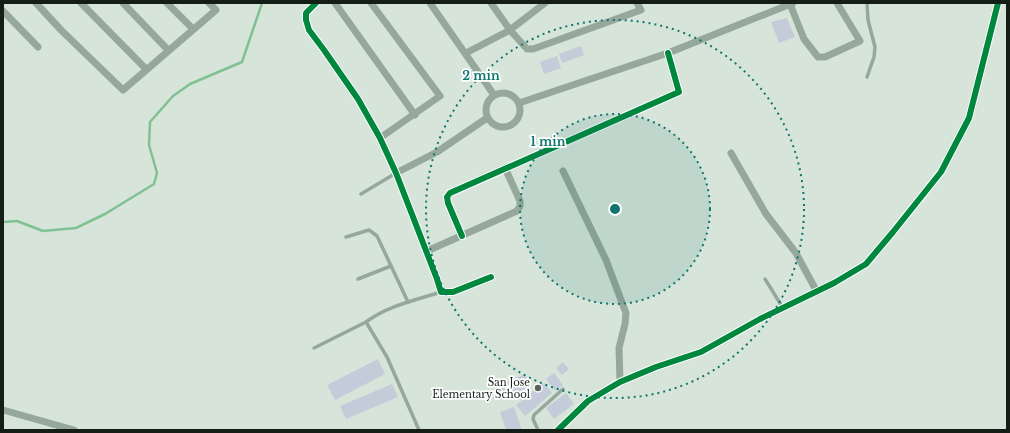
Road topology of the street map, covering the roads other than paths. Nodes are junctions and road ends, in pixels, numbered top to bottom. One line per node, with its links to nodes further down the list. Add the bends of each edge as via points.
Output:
1 (36, 3): 24 (street, via 123,90)
2 (81, 3): 24 (street)
3 (123, 3): 21 (street)
4 (167, 3): 18 (street)
5 (209, 3): 18 (street, via 216,10)
6 (316, 3): 30 (street, via 306,13 309,30 358,99)
7 (335, 3): 28 (street)
8 (371, 3): 28 (street, via 440,96)
9 (430, 3): 23 (street)
10 (491, 3): 19 (street)
11 (545, 3): 19 (street)
12 (637, 3): 19 (street, via 642,10 533,49 527,49)
13 (837, 3): 16 (street, via 860,41 825,57 818,57 804,39)
14 (867, 3): 25 (lane, via 868,20 875,47)
15 (998, 3): 44 (street, via 969,118 941,172 866,264)
16 (792, 4): 22 (street)
17 (3, 11): 20 (street)
18 (193, 30): 21 (street)
19 (510, 30): 23 (street)
20 (38, 47)
21 (168, 50): 24 (street)
22 (668, 52): 27 (street); 32 (street, via 679,92)
23 (466, 53): 26 (street)
24 (146, 70)
25 (867, 76)
26 (494, 95): 27 (street, via 505,93); 29 (street, via 487,103)
27 (518, 103): 29 (street, via 520,114 508,127 496,126)
28 (415, 115): 30 (street)
29 (487, 118): 34 (street, via 437,152)
30 (380, 138): 34 (street)
31 (731, 153): 44 (street, via 766,214 796,253)
32 (505, 168): 36 (street, via 450,193 447,197); 36 (street, via 520,201 517,211)
33 (562, 171): 49 (street, via 606,260 626,313 619,348)
34 (396, 173): 35 (lane); 38 (street)
35 (361, 194)
36 (462, 236): 38 (street)
37 (346, 237): 39 (lane, via 369,230 377,236)
38 (427, 251): 43 (street)
39 (391, 266): 41 (lane); 45 (lane)
40 (491, 276): 43 (street, via 453,292)
41 (358, 279)
42 (765, 279): 46 (lane)
43 (441, 292): 45 (lane)
44 (816, 292): 46 (street)
45 (408, 302): 47 (lane)
46 (783, 308): 49 (street, via 701,352)
47 (366, 322): 48 (lane); 53 (lane, via 387,357)
48 (314, 348)
49 (620, 382): 55 (street, via 588,401)
50 (563, 390): 54 (lane, via 536,413 534,420)
51 (3, 410): 52 (street)
52 (74, 430)
53 (419, 430)
54 (538, 430)
55 (558, 430)

